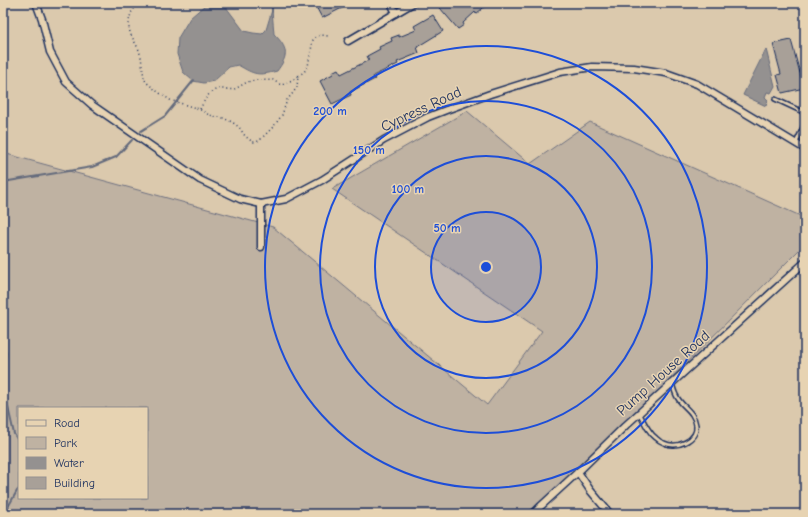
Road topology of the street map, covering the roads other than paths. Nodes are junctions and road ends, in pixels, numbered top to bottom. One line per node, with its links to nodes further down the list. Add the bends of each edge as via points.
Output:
1 (36, 3): 11 (street, Cypress Road, via 50,52 66,82 92,105 200,180 240,199)
2 (391, 3): 4 (street)
3 (413, 3): 4 (street)
4 (396, 13): 5 (street)
5 (348, 41)
6 (775, 99): 7 (lane)
7 (805, 114)
8 (805, 123): 9 (lane)
9 (796, 143): 10 (street, Cypress Road); 11 (street, Cypress Road, via 697,84 666,73 634,68 592,67 560,72 446,110 384,140 286,200)
10 (805, 149)
11 (261, 204): 12 (street)
12 (261, 247)
13 (805, 262): 14 (street, Pump House Road)
14 (672, 383): 15 (street, Pump House Road); 15 (lane, via 676,396 692,413 696,432 692,437 681,444 664,443 649,432)
15 (639, 412): 16 (street, Pump House Road)
16 (578, 472): 17 (street, Pump House Road); 18 (street)
17 (533, 514)
18 (610, 514)

